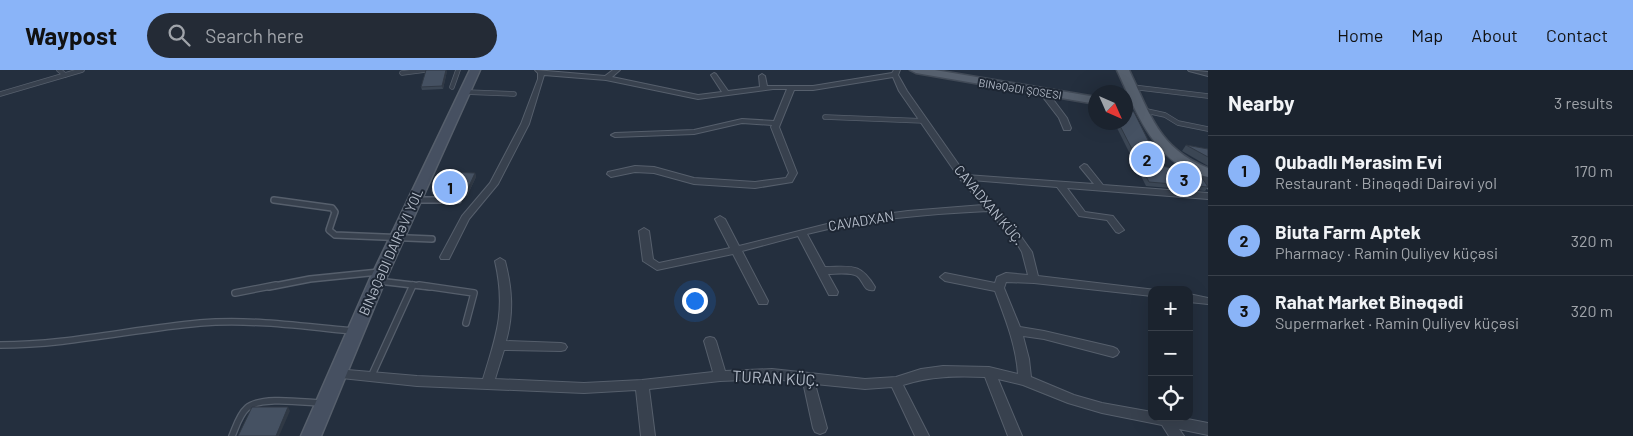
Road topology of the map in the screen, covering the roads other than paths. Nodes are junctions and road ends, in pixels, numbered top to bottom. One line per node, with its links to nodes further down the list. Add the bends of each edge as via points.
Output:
1 (59, 70): 14 (lane)
2 (82, 70): 14 (lane)
3 (425, 70): 11 (lane)
4 (458, 70): 22 (lane)
5 (475, 70): 22 (main road, BINƏQƏDI DAIRƏVI YOL)
6 (617, 70): 17 (street)
7 (916, 70): 24 (main road, BINƏQƏDI ŞOSESI)
8 (1123, 70): 18 (main road)
9 (1191, 70): 13 (street)
10 (540, 71): 17 (street); 56 (street, via 541,79 525,124 494,184 466,218)
11 (402, 73)
12 (896, 73): 21 (street); 33 (street, CAVADXAN KÜÇ., via 903,92)
13 (1208, 74)
14 (65, 75): 26 (lane)
15 (714, 75): 23 (street)
16 (762, 76): 20 (street)
17 (606, 78): 23 (street, via 625,86 691,96)
18 (1130, 85)
19 (1133, 87): 28 (lane)
20 (764, 88): 21 (street); 23 (street)
21 (791, 89): 34 (street)
22 (458, 90): 27 (lane); 46 (main road, BINƏQƏDI DAIRƏVI YOL)
23 (725, 92)
24 (1043, 92): 29 (main road, BINƏQƏDI ŞOSESI); 35 (street)
25 (1133, 92): 31 (main road)
26 (0, 94)
27 (514, 94)
28 (1208, 96)
29 (1088, 100)
30 (1133, 108): 31 (main road)
31 (1141, 110): 36 (lane); 40 (main road, via 1163,148)
32 (825, 117): 33 (lane)
33 (925, 121): 41 (street, CAVADXAN KÜÇ.)
34 (775, 124): 37 (street, via 727,119 694,132); 39 (street, via 793,173 788,180 755,185 694,181 654,170)
35 (1067, 128)
36 (1208, 129)
37 (615, 135)
38 (1084, 167): 43 (street)
39 (611, 174)
40 (1207, 176)
41 (963, 177): 42 (street); 48 (street, CAVADXAN KÜÇ.)
42 (1060, 185): 43 (street); 50 (street, via 1079,211 1110,218)
43 (1101, 188): 44 (street)
44 (1208, 196)
45 (274, 200): 53 (lane, via 332,208 335,212 329,230 335,235)
46 (415, 200): 47 (lane); 53 (main road, BINƏQƏDI DAIRƏVI YOL)
47 (458, 200)
48 (989, 208): 52 (street, CAVADXAN, via 926,211 838,224); 61 (street, CAVADXAN KÜÇ., via 1027,252)
49 (720, 219): 55 (street)
50 (1118, 230)
51 (644, 232): 55 (street, CAVADXAN, via 648,261 657,266)
52 (802, 234): 55 (street, CAVADXAN); 58 (street)
53 (398, 238): 54 (lane); 59 (main road, BINƏQƏDI DAIRƏVI YOL)
54 (432, 239)
55 (736, 251): 70 (street)
56 (445, 257)
57 (500, 261): 76 (street, via 508,301)
58 (822, 270): 63 (street, via 854,270); 65 (street)
59 (380, 276): 62 (lane); 67 (lane, via 310,279); 72 (main road, BINƏQƏDI DAIRƏVI YOL)
60 (945, 278): 64 (street)
61 (1034, 279): 64 (street, via 1006,277 1001,280); 66 (street)
62 (413, 285): 71 (lane, via 474,293); 82 (lane)
63 (870, 287)
64 (999, 288): 73 (street)
65 (833, 292)
66 (1148, 292)
67 (235, 293)
68 (1193, 298): 69 (street)
69 (1205, 300)
70 (763, 302)
71 (466, 324)
72 (355, 331): 75 (lane, via 256,323 183,324 39,345); 80 (main road, BINƏQƏDI DAIRƏVI YOL)
73 (1016, 331): 78 (street); 84 (street)
74 (710, 341): 81 (street)
75 (0, 345)
76 (499, 345): 77 (street); 86 (street)
77 (561, 347)
78 (1114, 352)
79 (989, 372): 84 (street, TURAN KÜÇ.); 85 (street, TURAN KÜÇ., via 943,371); 96 (street)
80 (336, 374): 82 (street, TURAN KÜÇ.); 88 (main road, BINƏQƏDI DAIRƏVI YOL)
81 (720, 376): 83 (street, TURAN KÜÇ., via 772,374); 87 (street, TURAN KÜÇ.)
82 (371, 377): 86 (street, TURAN KÜÇ.)
83 (808, 378): 85 (street, TURAN KÜÇ., via 865,384); 90 (street)
84 (1025, 380): 89 (street, TURAN KÜÇ., via 1072,399)
85 (896, 382): 95 (street)
86 (487, 384): 87 (street, TURAN KÜÇ., via 584,388)
87 (642, 385): 94 (street)
88 (323, 403): 92 (lane, via 254,404 244,412); 93 (main road, BINƏQƏDI DAIRƏVI YOL)
89 (1167, 422): 91 (street, TURAN KÜÇ.); 97 (street)
90 (820, 428)
91 (1208, 429)
92 (232, 436)
93 (311, 436)
94 (648, 436)
95 (922, 436)
96 (1016, 436)
97 (1177, 436)

